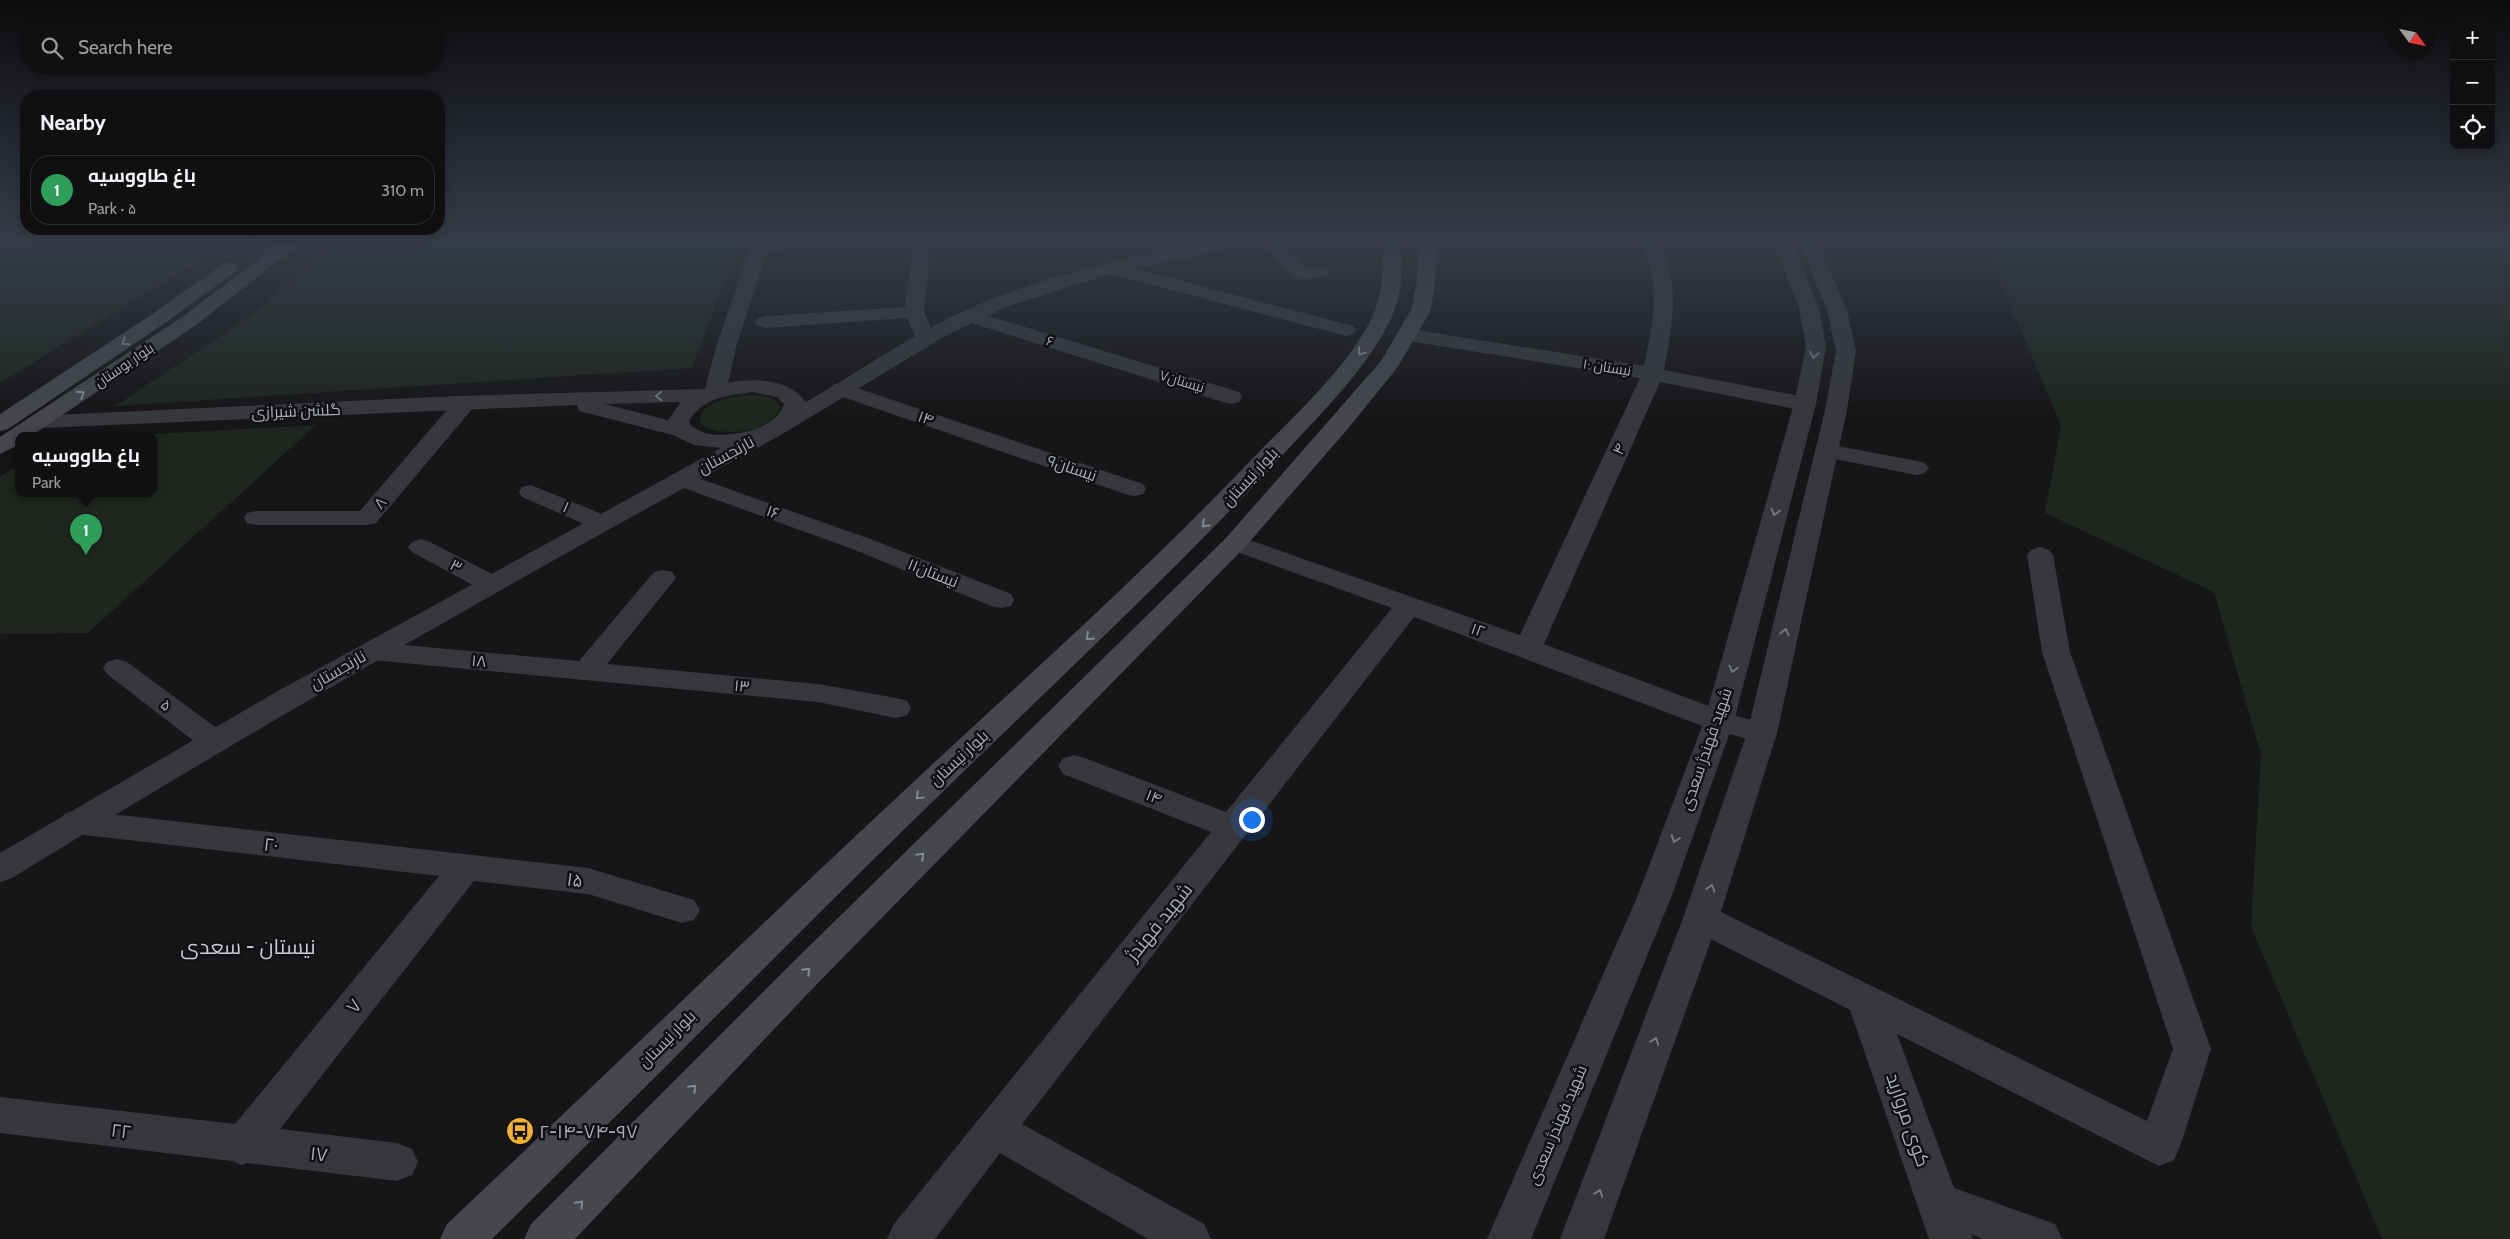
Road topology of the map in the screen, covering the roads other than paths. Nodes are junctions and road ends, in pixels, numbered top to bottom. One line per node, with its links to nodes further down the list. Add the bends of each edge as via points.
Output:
1 (184, 300): 30 (main road, بلوار بوستان, one-way to 30)
2 (217, 300): 29 (main road, بلوار بوستان, one-way to 2)
3 (742, 300): 18 (street)
4 (915, 300): 12 (street)
5 (1011, 300): 13 (street)
6 (1235, 300): 15 (street)
7 (1390, 300): 73 (main road, بلوار نیستان, one-way to 73, via 1372,337 1304,418 1212,517 764,944)
8 (1423, 300): 16 (main road, بلوار نیستان)
9 (1664, 300): 20 (street, ۴)
10 (1806, 300): 28 (street, شهید فهندژ سعدی, one-way to 28, via 1816,347)
11 (1833, 300): 37 (street, via 1846,351)
12 (914, 312): 14 (street); 17 (street)
13 (969, 316): 17 (street); 19 (street, ۶)
14 (765, 322)
15 (1346, 330)
16 (1408, 335): 20 (street, نیستان ۱۰); 44 (main road, بلوار نیستان, via 1390,364)
17 (924, 338): 21 (street)
18 (726, 348): 22 (street); 24 (street)
19 (1132, 366): 25 (street, ۷نیستان)
20 (1653, 374): 28 (street, نیستان ۱۰); 52 (street, ۴)
21 (850, 385): 23 (street); 31 (street); 36 (street, ۱۴)
22 (753, 386): 23 (street, گلشن شیرازی); 24 (street, گلشن شیرازی)
23 (786, 392): 31 (street, via 794,398 796,405 794,413)
24 (711, 394): 26 (street, گلشن شیرازی, one-way to 26); 33 (street, نارنجستان, via 682,412 678,421)
25 (1231, 396)
26 (552, 397): 27 (street, گلشن شیرازی); 33 (street)
27 (465, 403): 29 (street, گلشن شیرازی); 42 (street, ۸, via 367,518)
28 (1805, 404): 57 (street, شهید فهندژ سعدی, one-way to 57)
29 (40, 421): 30 (main road); 32 (main road, بلوار بوستان)
30 (1, 423)
31 (780, 426): 33 (street, via 754,437 724,441 698,439); 39 (street, نارنجستان)
32 (23, 432)
33 (683, 432): 39 (street, نارنجستان)
34 (15, 437): 35 (main road, بلوار بوستان)
35 (0, 447)
36 (1010, 447): 40 (street, ۹نیستان)
37 (1827, 451): 38 (street); 58 (street, one-way to 37)
38 (1917, 468)
39 (681, 479): 43 (street, نارنجستان); 45 (street, ۱۶)
40 (1134, 489)
41 (531, 492): 43 (street, ۱)
42 (256, 518)
43 (600, 522): 49 (street, نارنجستان)
44 (1235, 543): 51 (street, ۱۲); 74 (main road, بلوار نیستان, one-way to 44, via 804,974)
45 (864, 545): 50 (street, ۱۱نیستان)
46 (421, 548): 49 (street, ۳)
47 (2040, 555): 67 (street, via 2056,652 2192,1050 2159,1147)
48 (664, 578): 55 (street)
49 (491, 584): 53 (street, نارنجستان)
50 (1001, 600)
51 (1409, 605): 52 (street, ۱۲); 62 (street, شهید فهندژ)
52 (1528, 648): 57 (street, ۱۲)
53 (372, 651): 55 (street, ۱۸); 59 (street, نارنجستان)
54 (117, 668): 59 (street, ۵)
55 (586, 671): 56 (street, ۱۳, via 818,693)
56 (896, 708)
57 (1719, 721): 58 (street, ۱۲); 77 (street, شهید فهندژ سعدی, one-way to 77, via 1654,896)
58 (1762, 733): 66 (street, one-way to 58)
59 (215, 742): 61 (street, نارنجستان)
60 (1074, 766): 62 (street, ۱۴)
61 (76, 822): 63 (street, ۲۰); 64 (street, نارنجستان)
62 (1234, 828): 69 (street, شهید فهندژ)
63 (466, 867): 65 (street, ۱۵, via 588,881); 70 (street, ۷)
64 (0, 869)
65 (682, 910)
66 (1701, 918): 67 (street); 78 (street, one-way to 66)
67 (1866, 1001): 72 (street, کوی مروارید)
68 (0, 1116): 70 (street, ۲۲)
69 (994, 1129): 75 (street, شهید فهندژ); 76 (street)
70 (242, 1146): 71 (street, ۱۷)
71 (397, 1162)
72 (1944, 1220): 79 (street)
73 (462, 1239)
74 (546, 1239)
75 (909, 1239)
76 (1189, 1239)
77 (1508, 1239)
78 (1582, 1239)
79 (2040, 1239)

